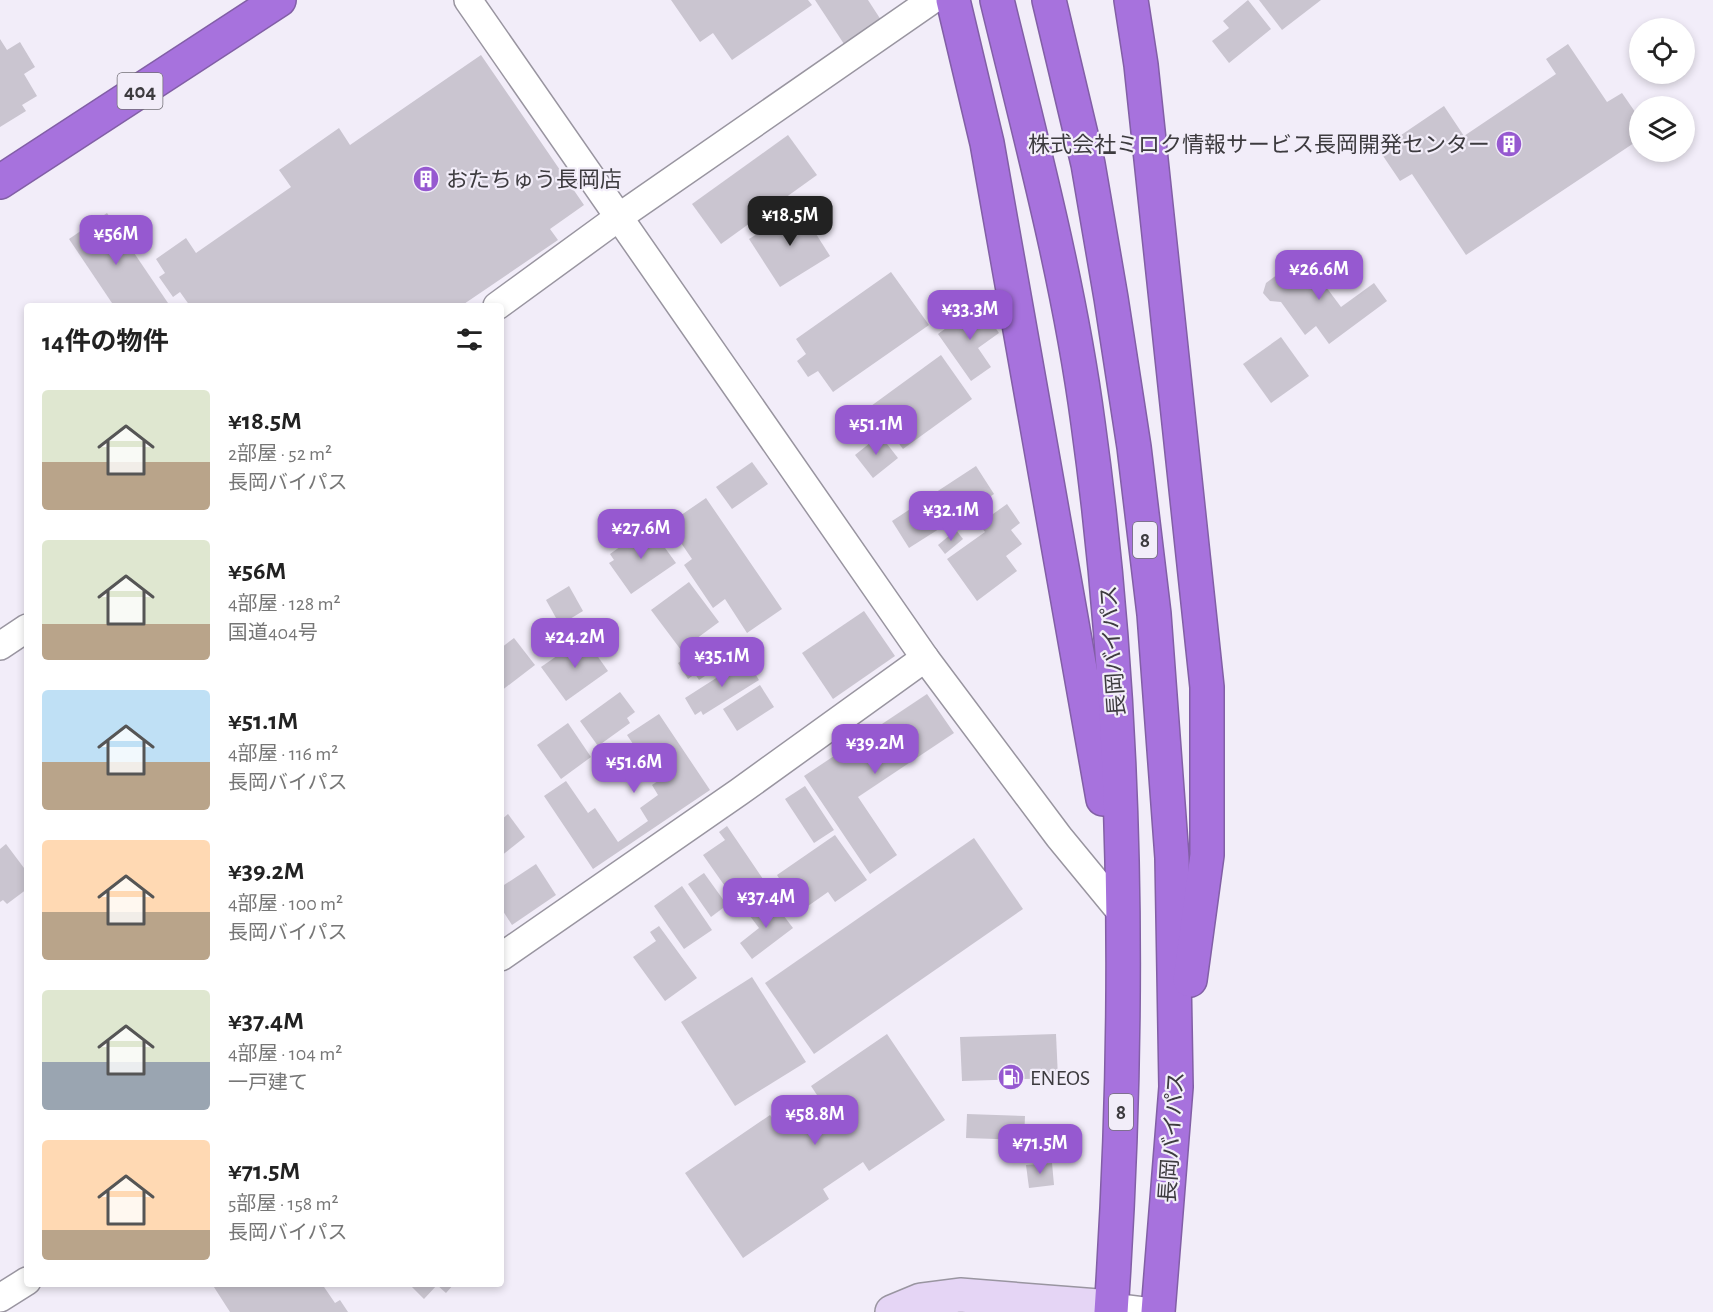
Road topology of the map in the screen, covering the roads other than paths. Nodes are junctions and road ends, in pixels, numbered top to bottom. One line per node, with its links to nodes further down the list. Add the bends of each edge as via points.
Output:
1 (279, 0): 8 (highway, 404)
2 (468, 0): 9 (street)
3 (932, 0): 9 (street)
4 (953, 0): 14 (highway, via 987,143)
5 (997, 0): 14 (highway, 長岡バイパス / 8, via 1062,279 1088,419 1111,604)
6 (1049, 0): 16 (highway, 長岡バイパス / 8, via 1088,164 1134,447 1153,602 1172,858)
7 (1131, 0): 16 (highway, via 1207,687 1207,855)
8 (0, 182)
9 (619, 217): 10 (street); 13 (street)
10 (501, 303)
11 (24, 630): 12 (street)
12 (0, 646)
13 (925, 658): 14 (street, via 1059,837); 15 (street)
14 (1124, 916): 19 (highway, 長岡バイパス / 8, via 1124,1055)
15 (504, 955)
16 (1176, 1087): 22 (highway, 長岡バイパス / 8)
17 (24, 1283): 18 (street)
18 (0, 1298)
19 (1111, 1310): 20 (street, via 960,1295 921,1299); 21 (street)
20 (892, 1312)
21 (1152, 1312)
22 (1158, 1312)

